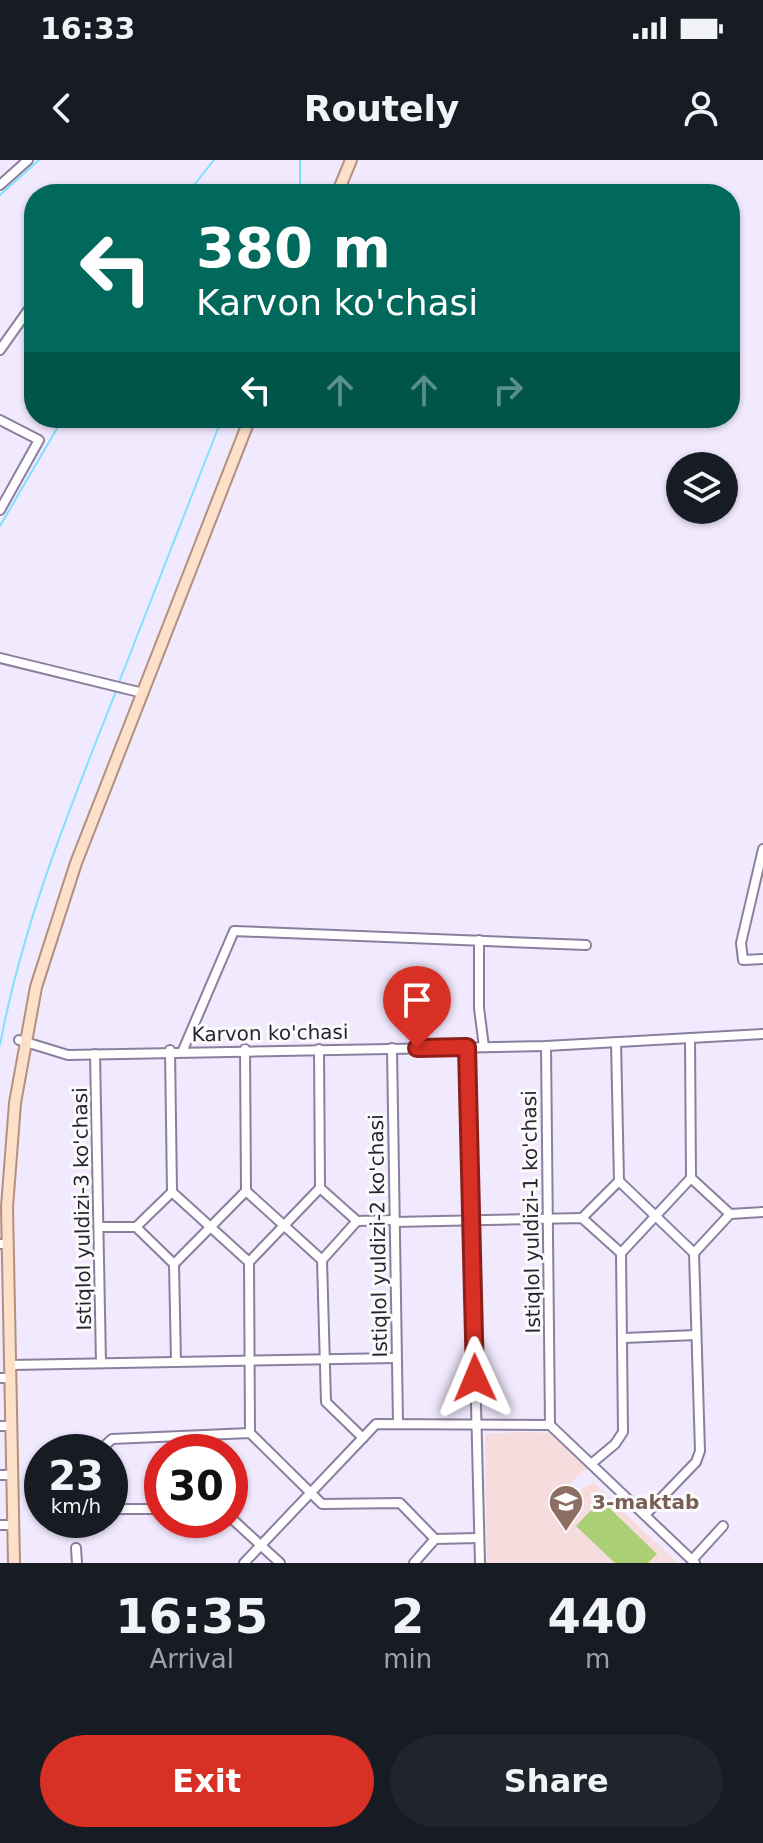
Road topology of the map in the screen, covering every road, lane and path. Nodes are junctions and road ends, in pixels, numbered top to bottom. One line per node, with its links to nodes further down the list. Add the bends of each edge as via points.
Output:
1 (28, 160): 6 (street)
2 (343, 160): 4 (main road)
3 (351, 160): 5 (main road)
4 (334, 184)
5 (341, 184)
6 (0, 185)
7 (24, 316): 8 (street)
8 (0, 350)
9 (0, 420): 12 (street, via 39,440)
10 (240, 428): 14 (main road)
11 (246, 428): 14 (main road)
12 (0, 510)
13 (0, 658): 14 (street)
14 (135, 690): 21 (main road, via 52,932)
15 (763, 849): 18 (street, via 741,943 743,960)
16 (479, 940): 17 (street); 25 (street); 30 (street, via 234,931)
17 (586, 945)
18 (763, 959)
19 (763, 1034): 20 (street, Karvon ko'chasi)
20 (690, 1038): 22 (street, Karvon ko'chasi); 32 (street)
21 (22, 1041): 31 (street, Karvon ko'chasi, via 68,1055); 37 (main road)
22 (616, 1042): 23 (street, Karvon ko'chasi); 33 (street)
23 (546, 1046): 25 (street, Karvon ko'chasi); 41 (street, Istiqlol yuldizi-1 ko'chasi)
24 (467, 1047): 25 (street, Karvon ko'chasi); 26 (street, Karvon ko'chasi); 43 (street)
25 (484, 1047)
26 (392, 1048): 28 (street, Karvon ko'chasi); 45 (street, Istiqlol yuldizi-2 ko'chasi)
27 (245, 1049): 28 (street, Karvon ko'chasi); 30 (street, Karvon ko'chasi); 35 (street)
28 (319, 1049): 34 (street)
29 (170, 1050): 30 (street, Karvon ko'chasi); 31 (street, Karvon ko'chasi); 36 (street)
30 (183, 1050)
31 (95, 1054): 48 (street, Istiqlol yuldizi-3 ko'chasi)
32 (691, 1178): 39 (street); 40 (street)
33 (619, 1181): 40 (street); 42 (street)
34 (320, 1188): 44 (street); 47 (street)
35 (246, 1191): 46 (street); 47 (street)
36 (172, 1192): 46 (street); 49 (street)
37 (3, 1206): 50 (main road); 63 (main road)
38 (763, 1212): 39 (street)
39 (730, 1214): 52 (street)
40 (657, 1217): 51 (street); 52 (street)
41 (547, 1218): 42 (street); 43 (street); 66 (street, Istiqlol yuldizi-1 ko'chasi)
42 (582, 1218): 51 (street)
43 (472, 1219): 45 (street); 68 (street)
44 (357, 1221): 45 (street); 53 (street)
45 (395, 1221): 58 (street, Istiqlol yuldizi-2 ko'chasi)
46 (210, 1225): 54 (street); 55 (street)
47 (283, 1225): 53 (street); 54 (street)
48 (99, 1227): 49 (street); 62 (street, Istiqlol yuldizi-3 ko'chasi)
49 (136, 1227): 55 (street)
50 (1, 1244): 64 (main road)
51 (621, 1253): 57 (street)
52 (694, 1253): 56 (street)
53 (322, 1260): 59 (street)
54 (249, 1262): 61 (street)
55 (174, 1264): 60 (street)
56 (696, 1335): 57 (street); 75 (street, via 700,1451 696,1462)
57 (624, 1338): 72 (street, via 623,1432)
58 (396, 1358): 59 (street); 65 (street, Istiqlol yuldizi-2 ko'chasi)
59 (322, 1359): 61 (street); 71 (street, via 326,1402)
60 (176, 1362): 61 (street); 62 (street)
61 (250, 1362): 69 (street)
62 (101, 1363): 63 (street)
63 (11, 1365): 84 (main road)
64 (2, 1378): 67 (main road)
65 (398, 1424): 68 (street); 71 (street, via 376,1424)
66 (550, 1425): 68 (street); 72 (street)
67 (3, 1426): 73 (main road)
68 (477, 1426): 79 (street)
69 (250, 1433): 70 (street); 74 (street)
70 (128, 1438)
71 (363, 1438): 74 (street)
72 (591, 1464): 75 (street)
73 (4, 1475): 76 (main road)
74 (311, 1493): 80 (street, via 322,1504 400,1503); 81 (street)
75 (645, 1515): 83 (street)
76 (4, 1525): 84 (main road)
77 (723, 1526): 83 (street)
78 (248, 1533): 81 (street)
79 (479, 1538): 80 (street); 89 (street)
80 (435, 1539): 88 (street)
81 (261, 1545): 86 (street); 87 (street)
82 (76, 1548): 85 (street)
83 (693, 1562)
84 (12, 1563)
85 (77, 1563)
86 (244, 1563)
87 (280, 1563)
88 (414, 1563)
89 (480, 1563)

